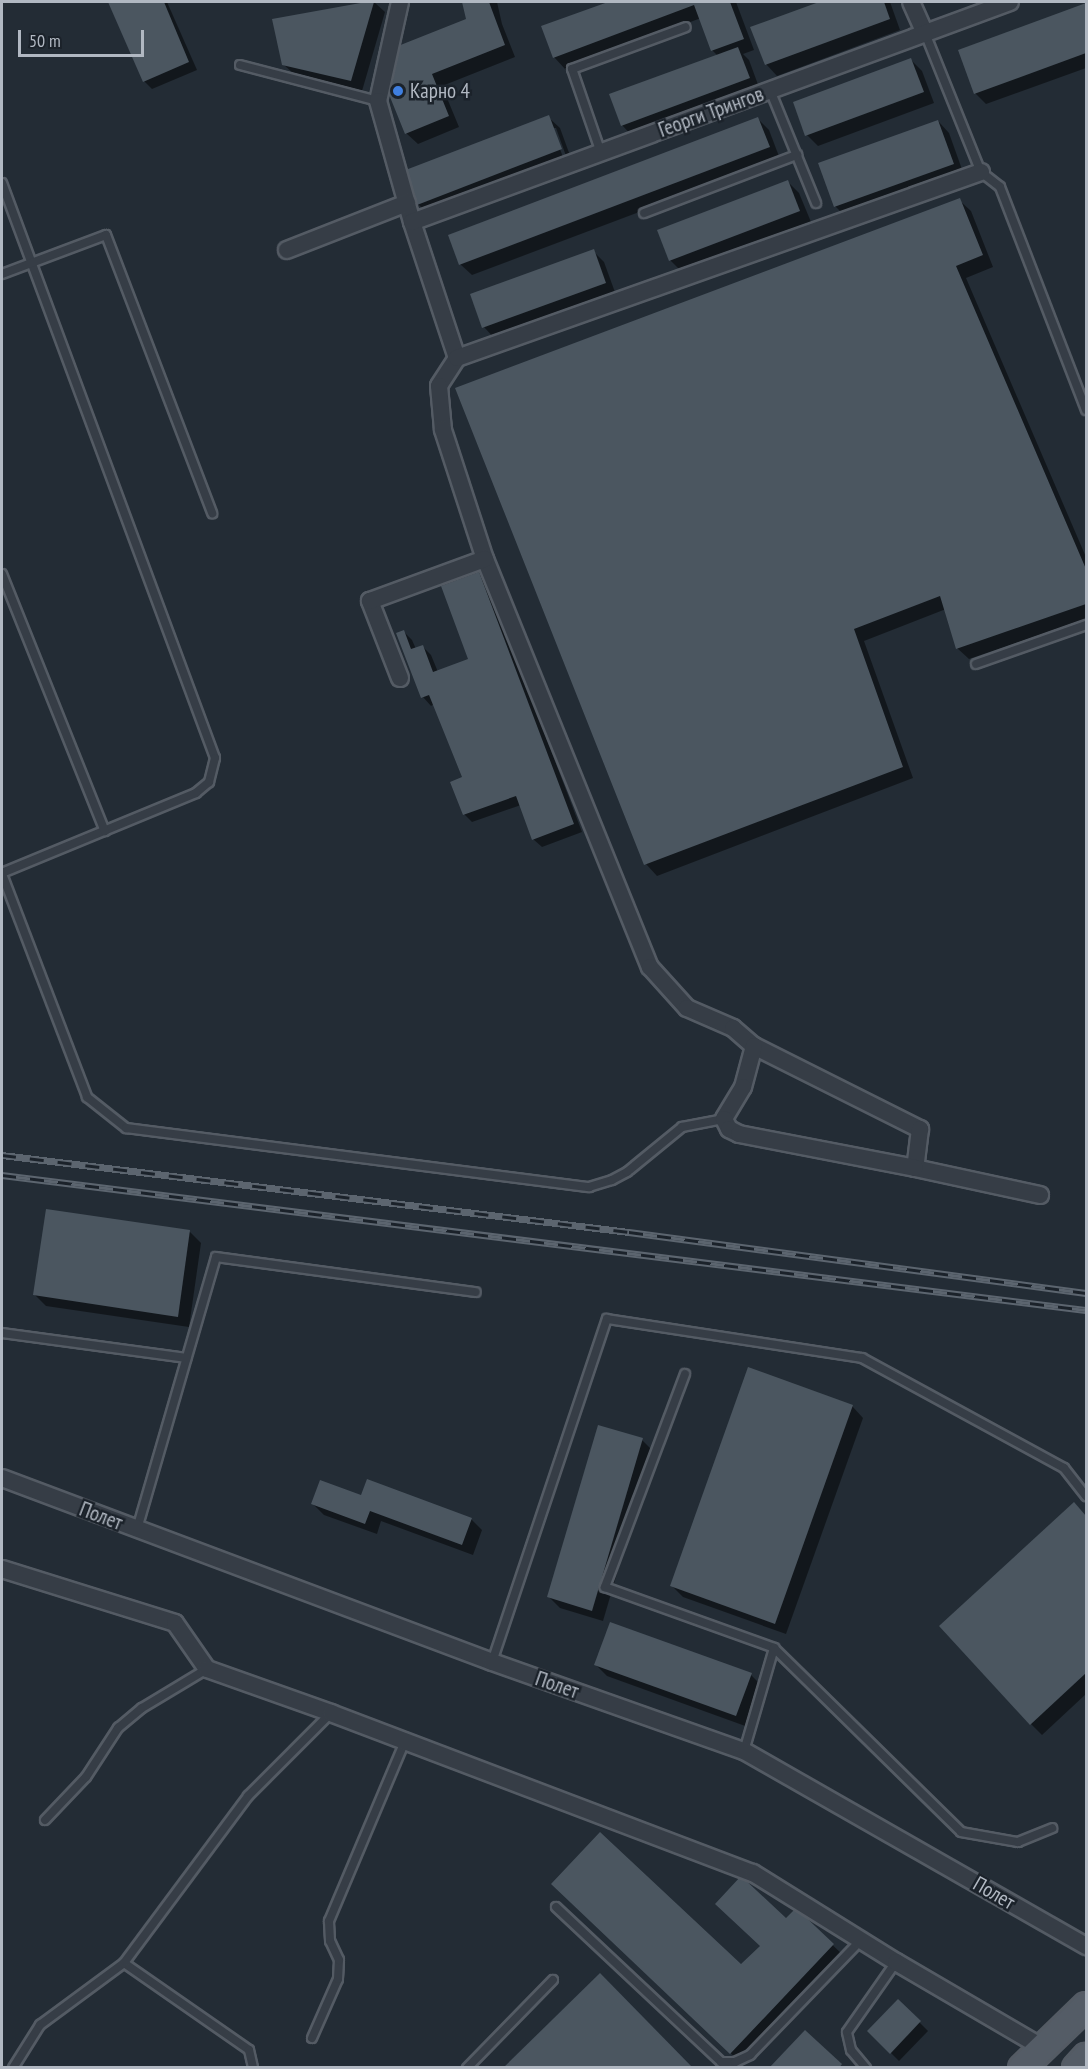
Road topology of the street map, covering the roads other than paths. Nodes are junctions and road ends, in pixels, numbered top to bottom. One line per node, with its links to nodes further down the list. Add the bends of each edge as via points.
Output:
1 (400, 2): 8 (street)
2 (911, 2): 5 (street)
3 (1010, 2): 5 (street, Георги Трингов)
4 (686, 27): 9 (lane, via 572,69)
5 (925, 33): 7 (street, Георги Трингов); 11 (lane)
6 (240, 65): 8 (lane)
7 (770, 90): 9 (street, Георги Трингов); 10 (lane)
8 (378, 101): 13 (street)
9 (601, 153): 16 (street, Георги Трингов)
10 (797, 155): 14 (lane); 15 (lane)
11 (981, 172): 20 (street); 21 (lane, via 1000,187)
12 (2, 183): 18 (lane)
13 (407, 203): 16 (street); 17 (street)
14 (816, 203)
15 (644, 213)
16 (412, 222): 20 (street)
17 (287, 250)
18 (32, 262): 19 (lane); 22 (lane, via 106,235); 28 (lane, via 215,758 209,782 196,793)
19 (2, 274)
20 (457, 358): 23 (street, via 439,386 443,430)
21 (1086, 410)
22 (212, 513)
23 (485, 559): 27 (street, via 369,601); 30 (street, via 650,967 687,1008 734,1028)
24 (2, 574): 28 (lane)
25 (1086, 625): 26 (lane)
26 (975, 664)
27 (400, 678)
28 (105, 831): 29 (lane)
29 (2, 873): 31 (lane, via 87,1097 126,1128 589,1187 627,1172 682,1127)
30 (754, 1046): 31 (street, via 742,1087); 32 (street, via 920,1129)
31 (724, 1119): 32 (street, via 729,1129 739,1134)
32 (915, 1168): 33 (street)
33 (1040, 1195)
34 (476, 1292): 36 (lane, via 216,1257)
35 (2, 1333): 36 (lane)
36 (186, 1358): 40 (lane)
37 (685, 1374): 42 (lane, via 605,1587)
38 (2, 1478): 40 (street, Полет)
39 (1086, 1496): 43 (lane, via 1064,1468 861,1358 607,1319)
40 (137, 1529): 43 (street, Полет)
41 (2, 1569): 44 (street, via 175,1623)
42 (774, 1647): 47 (lane); 49 (lane, via 961,1832 1018,1842)
43 (492, 1662): 47 (street, Полет)
44 (207, 1669): 45 (street); 48 (lane, via 142,1708 118,1728 86,1777)
45 (332, 1713): 46 (street); 54 (lane, via 248,1796)
46 (405, 1741): 51 (street, via 753,1873); 57 (lane, via 329,1921 330,1941 339,1960 338,1980)
47 (744, 1751): 52 (street, Полет)
48 (45, 1821)
49 (1052, 1828)
50 (556, 1906): 51 (lane, via 721,2062 735,2062 750,2055)
51 (862, 1940): 53 (street)
52 (1086, 1946)
53 (896, 1962): 58 (street); 63 (lane, via 848,2032 851,2050)
54 (124, 1963): 60 (lane, via 40,2025); 61 (lane, via 249,2050)
55 (553, 1980): 62 (lane)
56 (1086, 2006): 58 (main road)
57 (312, 2038)
58 (1043, 2048): 64 (main road)
59 (1086, 2057): 65 (main road)
60 (14, 2067)
61 (254, 2067)
62 (467, 2067)
63 (866, 2067)
64 (1022, 2067)
65 (1076, 2067)

